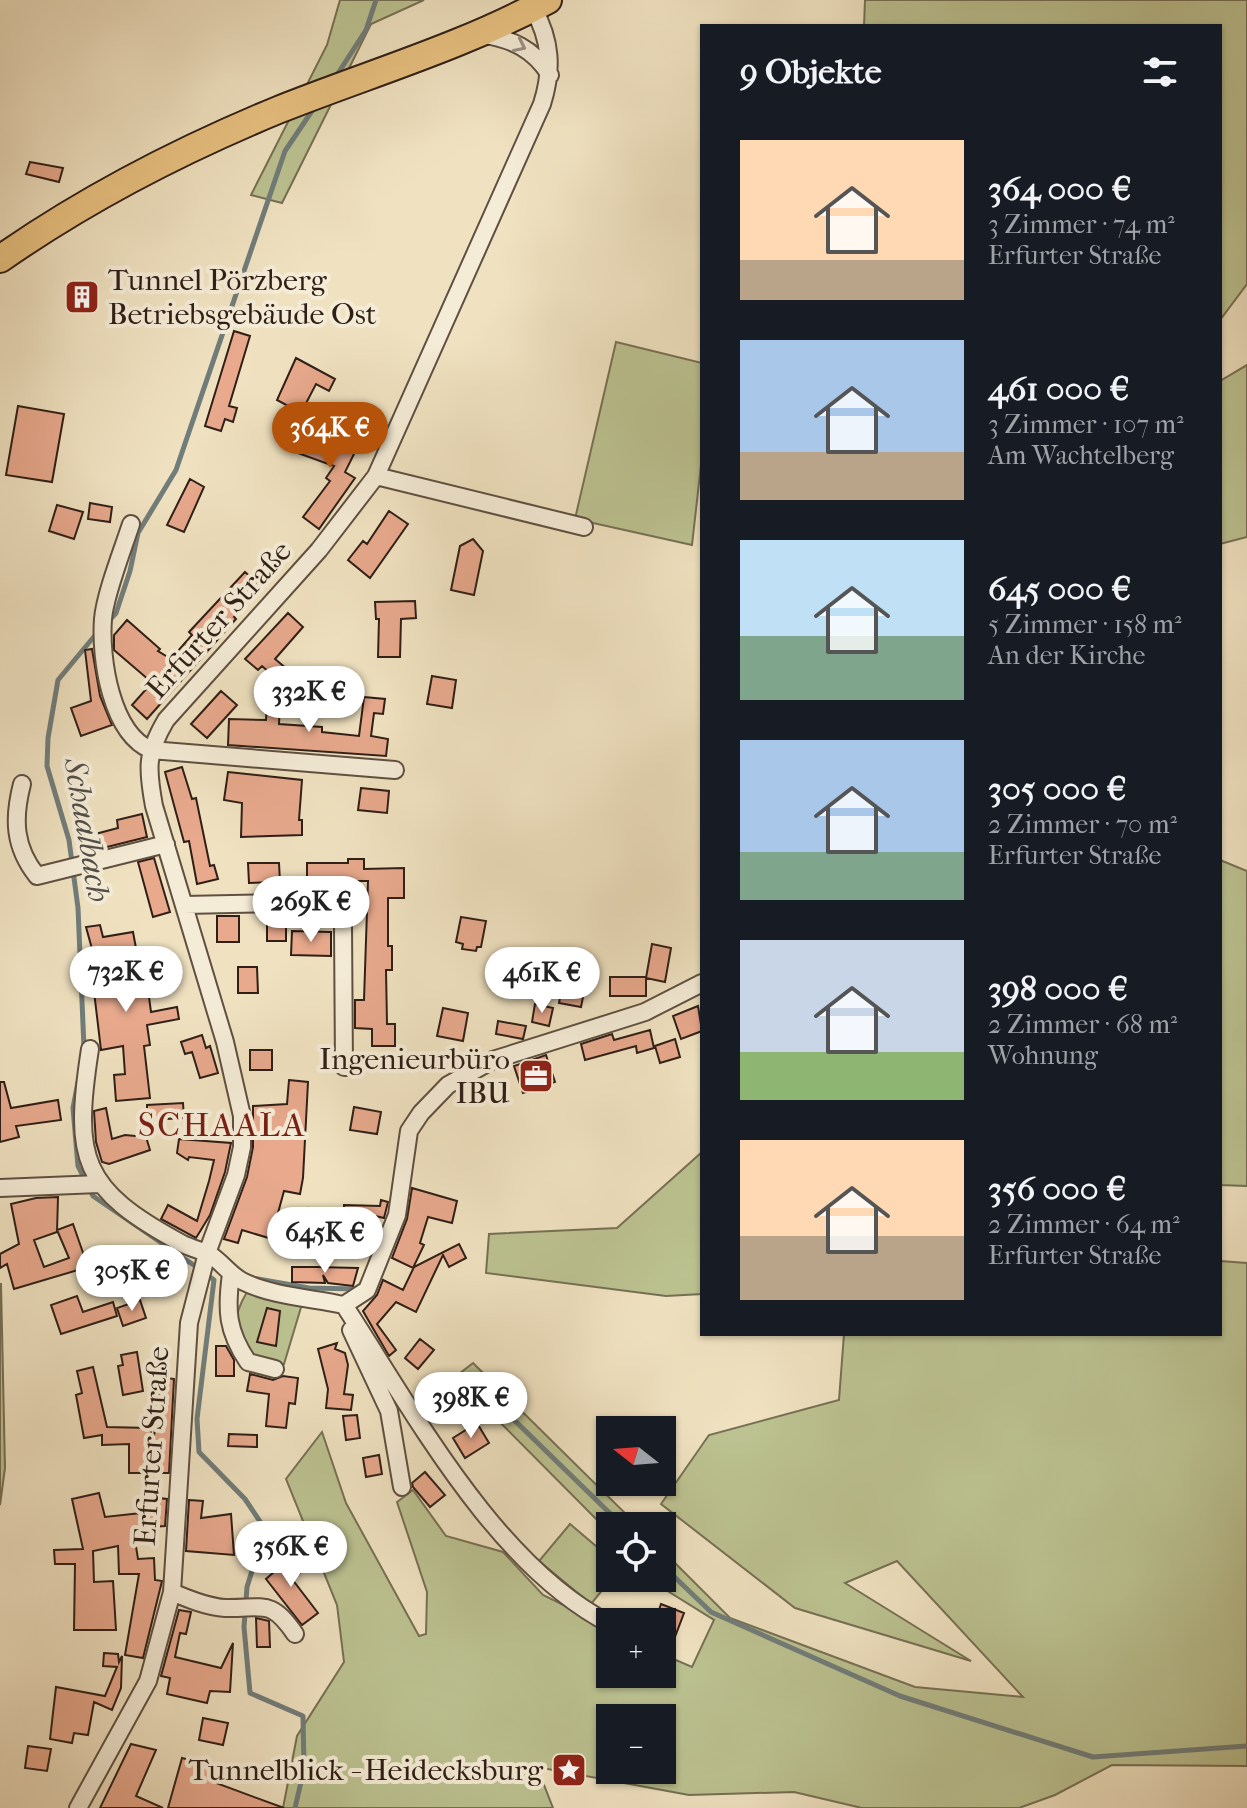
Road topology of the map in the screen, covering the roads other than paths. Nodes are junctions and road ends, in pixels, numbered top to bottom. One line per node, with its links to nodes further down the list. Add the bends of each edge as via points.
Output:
1 (540, 4): 2 (main road); 3 (street, Erfurter Straße)
2 (479, 34): 3 (street, one-way to 3, via 533,52); 4 (main road, via 277,111 129,180)
3 (550, 75): 5 (street, Erfurter Straße)
4 (0, 259)
5 (376, 476): 7 (street); 8 (street, Erfurter Straße, via 319,550 166,720)
6 (131, 524): 8 (street, via 103,620 104,643 108,686 127,732)
7 (584, 527)
8 (151, 750): 9 (street); 11 (street, Erfurter Straße, via 147,768)
9 (395, 770)
10 (22, 784): 11 (street, via 15,811 17,837 23,858 37,876)
11 (166, 844): 12 (street, Erfurter Straße)
12 (184, 905): 15 (street, via 322,902 339,910 344,1067); 19 (street, Erfurter Straße, via 242,1116 236,1175)
13 (700, 984): 21 (street, via 645,1012 493,1060 448,1085 409,1131 397,1215 367,1290)
14 (90, 1049): 16 (street, via 81,1124)
15 (351, 1067)
16 (96, 1184): 17 (street); 19 (street, via 113,1201 184,1245)
17 (5, 1188): 18 (street)
18 (0, 1206)
19 (203, 1266): 20 (street, via 222,1263); 24 (street, Erfurter Straße, via 189,1323)
20 (231, 1274): 21 (street, via 256,1287); 22 (street, via 230,1331 248,1362)
21 (344, 1305): 23 (street, via 389,1411); 25 (street, via 496,1529 555,1590)
22 (275, 1369)
23 (402, 1487)
24 (172, 1592): 26 (street, via 223,1608 259,1606 281,1614); 27 (street, Erfurter Straße, via 148,1681)
25 (596, 1615)
26 (295, 1634)
27 (78, 1808)

